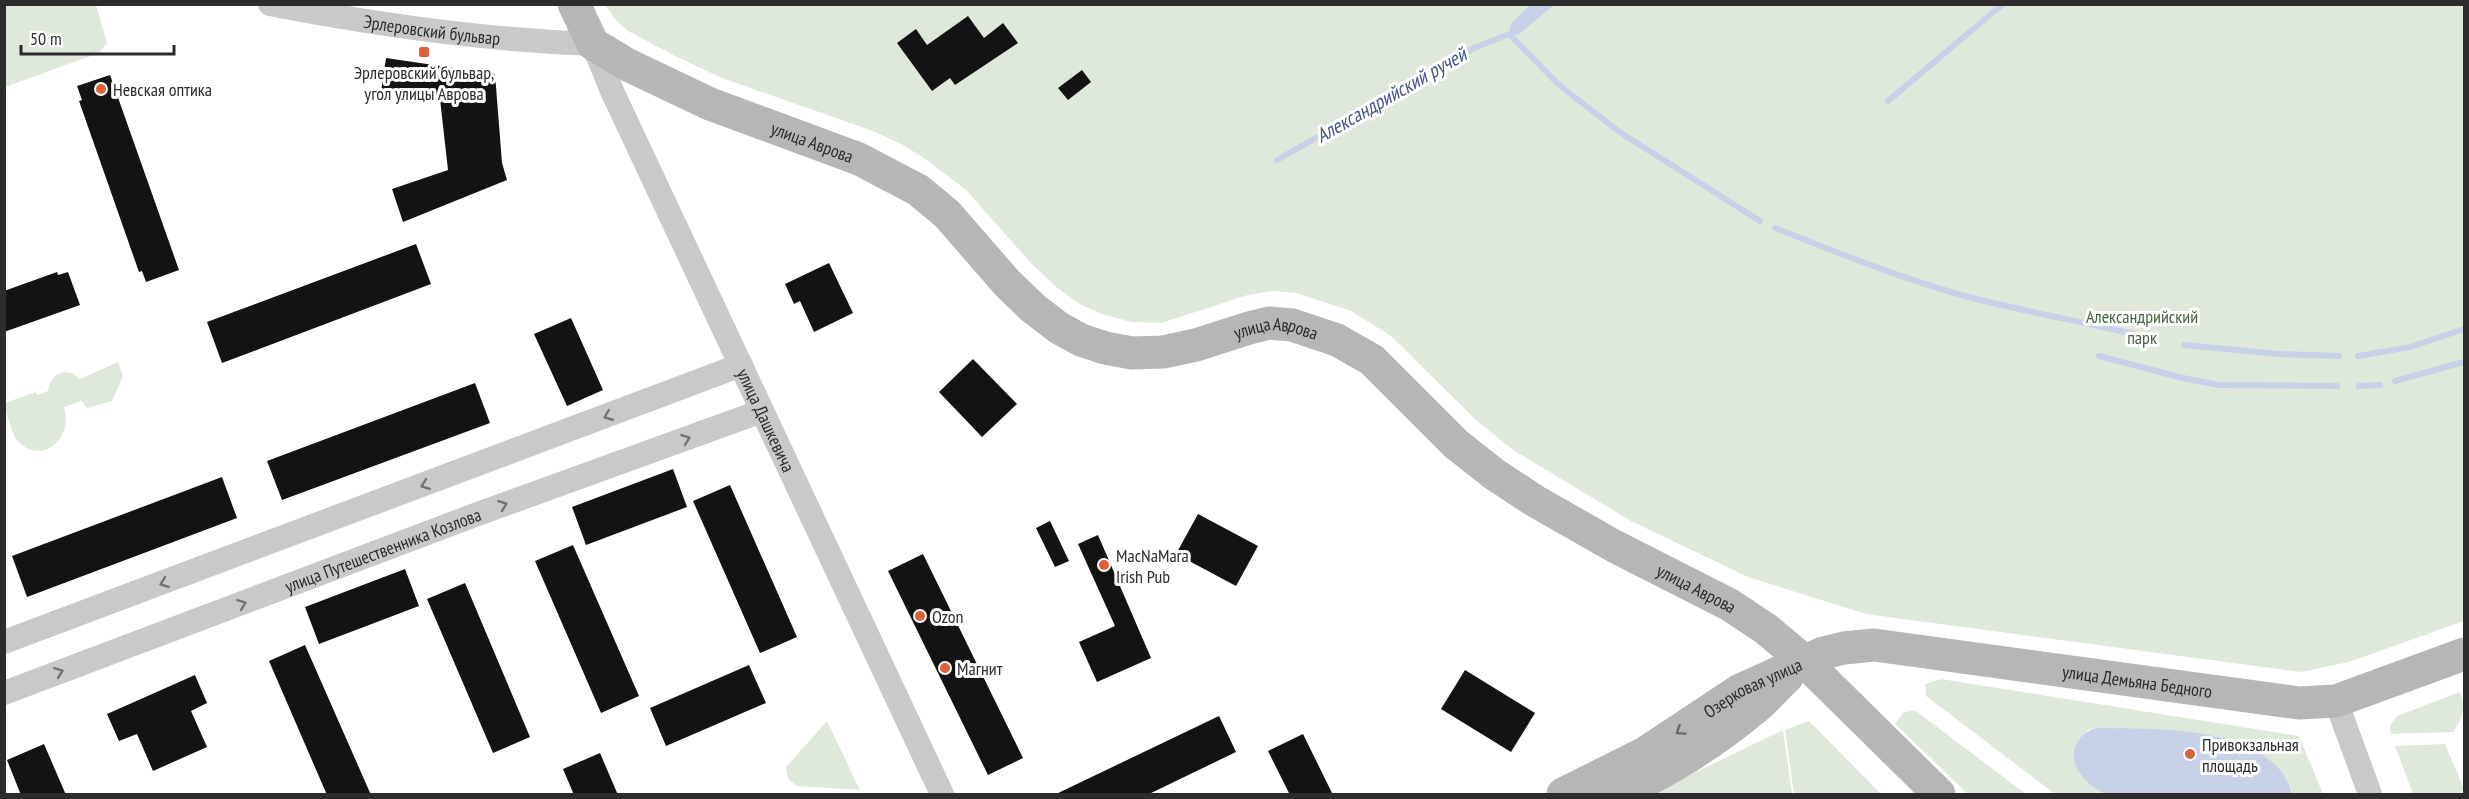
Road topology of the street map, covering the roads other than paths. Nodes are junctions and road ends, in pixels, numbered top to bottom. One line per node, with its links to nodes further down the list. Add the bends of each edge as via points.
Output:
1 (270, 4): 3 (street, Эрлеровский бульвар, via 374,23)
2 (574, 4): 3 (street)
3 (593, 44): 4 (street, улица Дашкевича); 8 (street, улица Аврова, via 679,91 859,159 903,181 947,214 1033,308 1081,340 1132,353 1163,352 1269,323 1292,325 1337,340 1372,360 1456,444 1494,474 1614,546 1730,605)
4 (741, 365): 5 (street, улица Дашкевича); 6 (street, one-way to 6)
5 (762, 411): 9 (street, улица Путешественника Козлова, one-way to 5); 11 (street, улица Дашкевича)
6 (4, 642)
7 (2464, 654): 10 (street, улица Демьяна Бедного)
8 (1803, 660): 10 (street, улица Демьяна Бедного, via 1844,648 1874,645 2252,698 2299,703); 12 (street, Озерковая улица, one-way to 12, via 1740,690 1664,741); 13 (street, Озерковая улица, via 1755,709 1675,764); 14 (street, улица Аврова)
9 (4, 693)
10 (2336, 700): 15 (street)
11 (942, 795)
12 (1563, 795)
13 (1617, 795)
14 (1939, 795)
15 (2370, 795)

